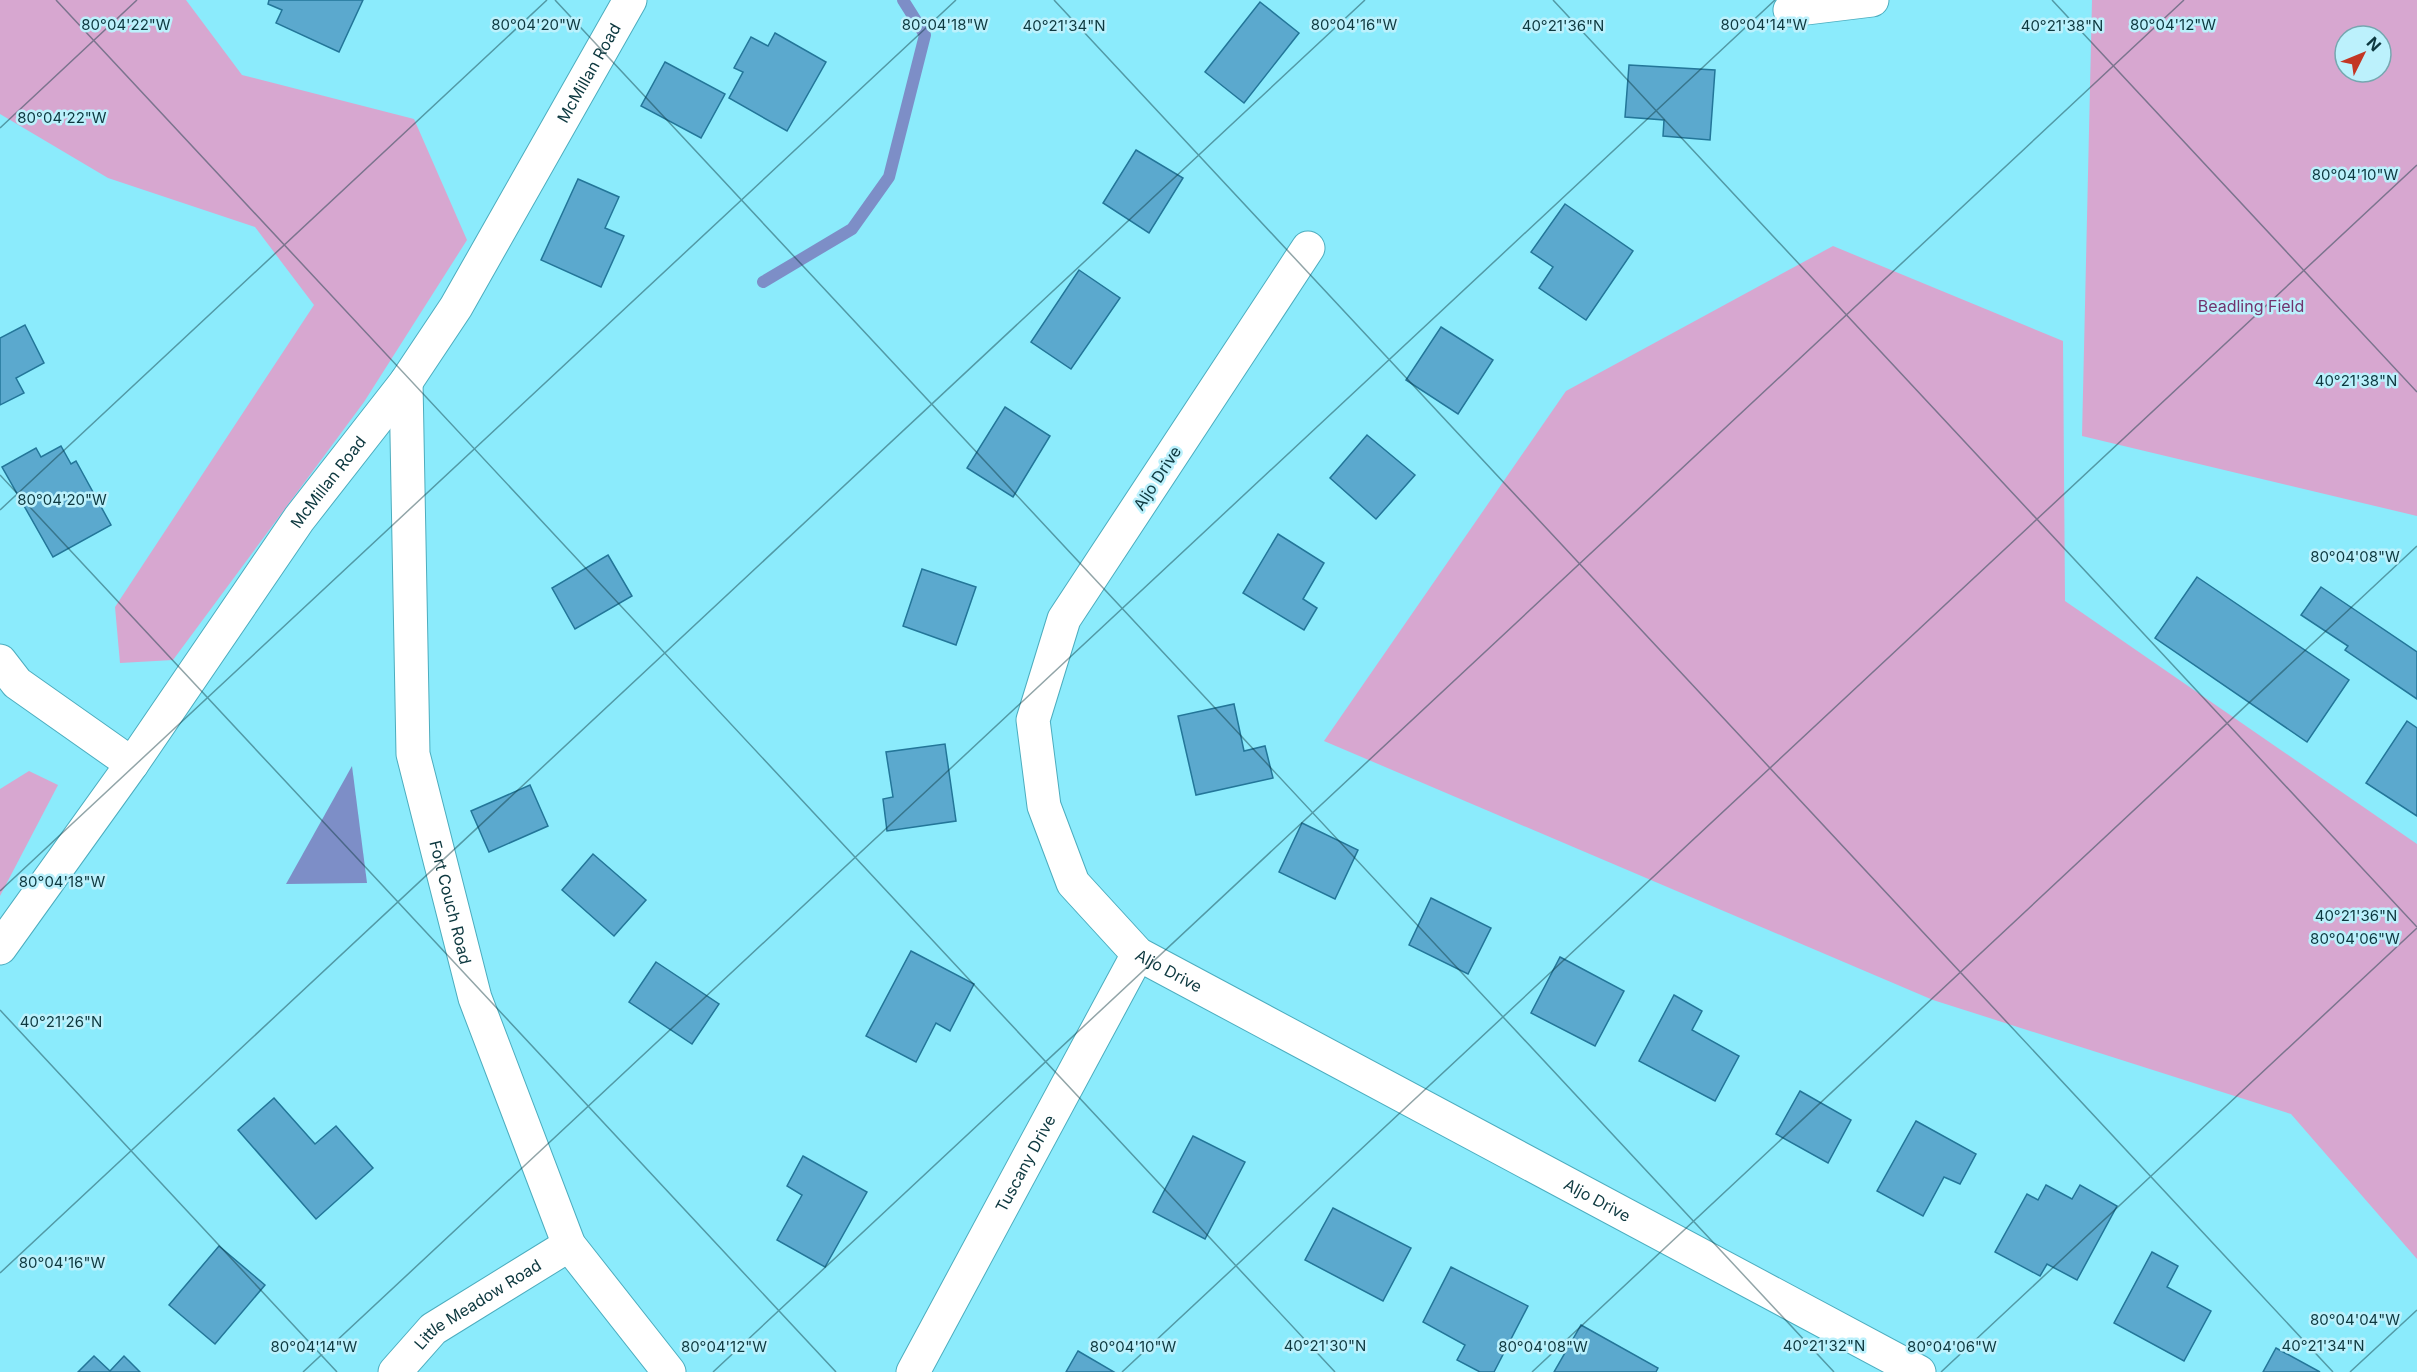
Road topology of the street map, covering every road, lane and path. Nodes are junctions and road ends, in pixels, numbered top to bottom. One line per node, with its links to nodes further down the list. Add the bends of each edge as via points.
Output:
1 (630, 0): 5 (street, McMillan Road, via 456,307)
2 (1872, 0): 3 (street)
3 (1790, 10)
4 (1308, 248): 9 (street, Aljo Drive, via 1064,619 1033,720 1044,806 1073,883)
5 (406, 382): 7 (street, McMillan Road, via 299,519); 10 (street, Fort Couch Road, via 413,754 475,998)
6 (0, 661): 7 (street, via 17,683)
7 (132, 764): 8 (street, McMillan Road)
8 (0, 948)
9 (1138, 954): 13 (street, Tuscany Drive); 14 (street, Aljo Drive)
10 (569, 1245): 11 (street, Little Meadow Road, via 433,1329); 12 (street, Fort Couch Road)
11 (395, 1372)
12 (669, 1372)
13 (913, 1372)
14 (1919, 1372)

